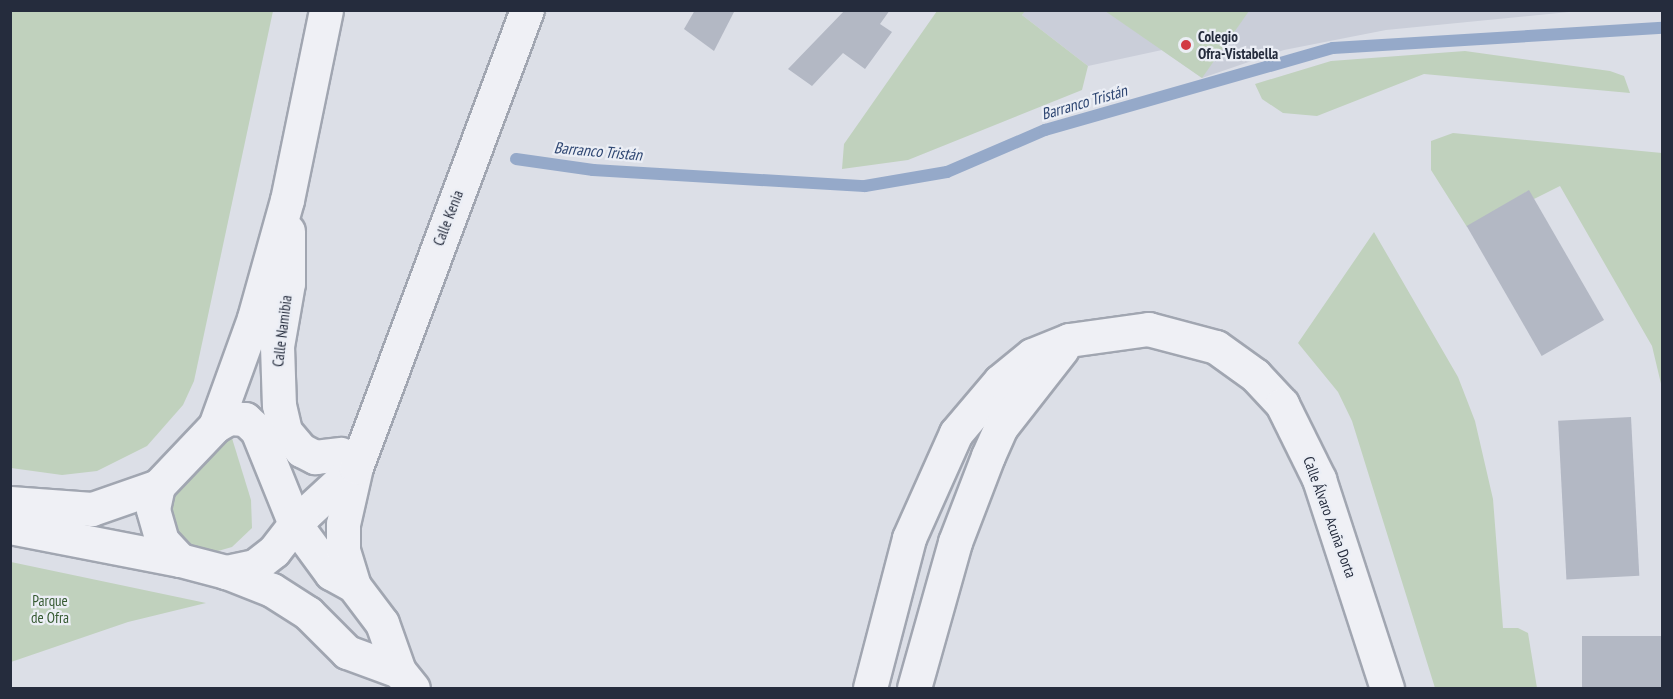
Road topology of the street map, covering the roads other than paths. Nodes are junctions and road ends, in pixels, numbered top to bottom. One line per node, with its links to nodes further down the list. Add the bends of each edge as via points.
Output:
1 (326, 10): 3 (street, Calle Namibia)
2 (527, 10): 8 (street, Calle Kenia, via 369,425)
3 (288, 200): 4 (street, Calle Namibia); 8 (street, Calle Namibia, via 288,283 277,345 279,405 285,431 301,450)
4 (254, 318): 6 (street, Calle Namibia); 7 (street, Calle Namibia)
5 (1069, 340): 18 (street, Calle Álvaro Acuña Dorta, via 1032,355 1008,374 956,433 909,538); 19 (street, via 1001,427 988,456 955,542); 20 (street, Calle Álvaro Acuña Dorta, via 1148,329 1178,335 1216,348 1255,375 1282,404 1319,479)
6 (215, 426): 7 (street, via 229,418 245,419); 10 (street)
7 (257, 430): 9 (street)
8 (348, 461): 9 (street, via 310,477); 12 (street, Calle Kenia); 16 (street, via 344,549)
9 (275, 470): 12 (street)
10 (158, 486): 11 (street, via 92,509); 14 (street, via 153,509 155,525 162,541)
11 (10, 503)
12 (295, 522): 15 (street, via 274,551 255,566); 16 (street, via 331,573)
13 (10, 527): 14 (street)
14 (180, 560): 15 (street)
15 (226, 572): 17 (street, via 272,590 308,614 347,652)
16 (354, 586): 17 (street, via 382,622)
17 (406, 680)
18 (870, 688)
19 (914, 688)
20 (1387, 688)

